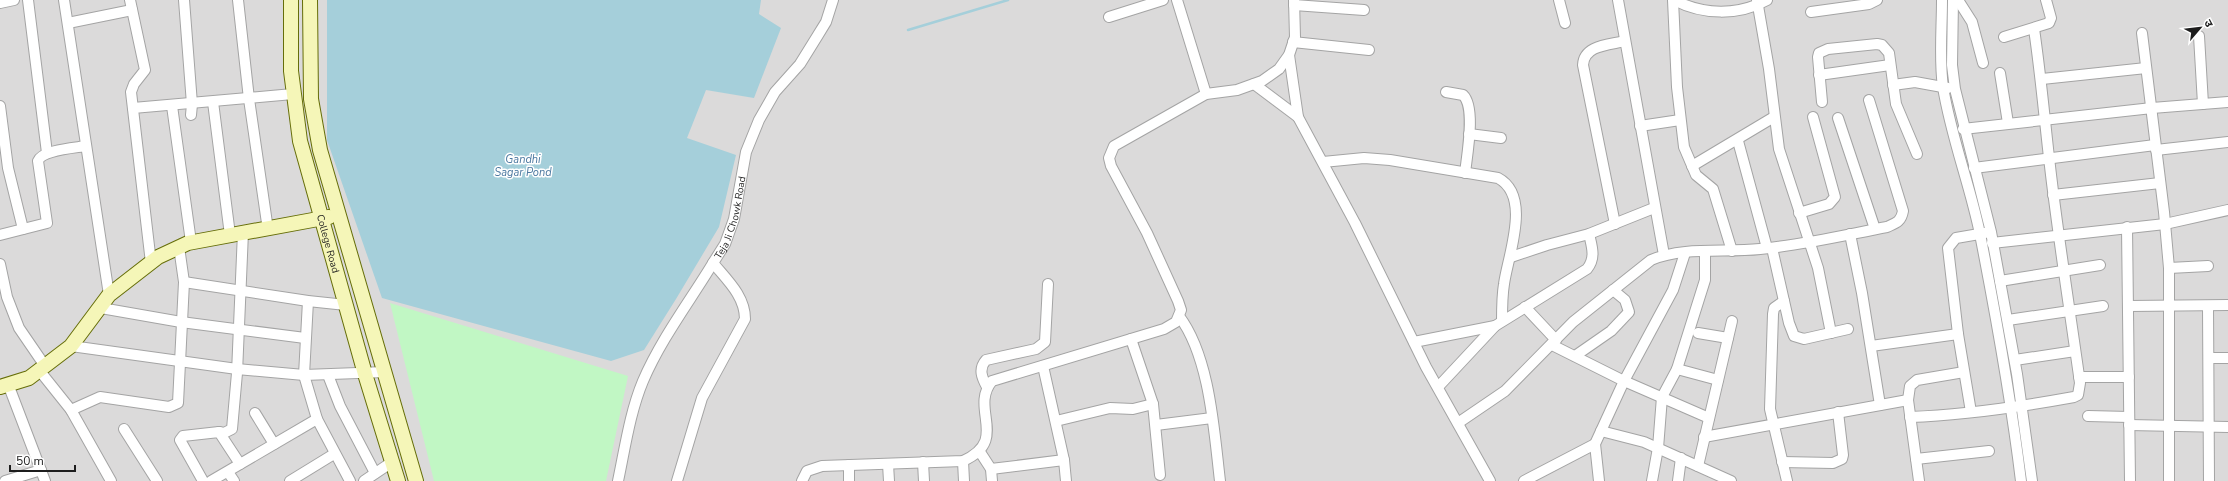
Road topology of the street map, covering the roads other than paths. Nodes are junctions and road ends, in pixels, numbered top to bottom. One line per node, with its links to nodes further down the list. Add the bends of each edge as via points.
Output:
1 (14, 0): 21 (street)
2 (28, 0): 78 (street)
3 (64, 0): 28 (street)
4 (130, 0): 24 (street)
5 (184, 0): 56 (street)
6 (238, 0): 51 (street)
7 (291, 0): 49 (main road, College Road, via 291,71)
8 (310, 0): 90 (main road, College Road, via 311,98 320,150)
9 (833, 0): 115 (street, Teja Ji Chowk Road, via 826,22 818,35 800,64 775,92 759,120 746,152 734,219 725,244)
10 (1163, 0): 27 (street)
11 (1177, 0): 50 (street)
12 (1559, 0): 29 (street)
13 (1618, 0): 34 (street)
14 (1673, 0): 20 (street, via 1709,12 1732,11); 68 (street)
15 (1877, 0): 23 (street, via 1869,4)
16 (1942, 0): 46 (street)
17 (1953, 0): 47 (street, via 1952,65)
18 (1958, 0): 38 (street, via 1972,22)
19 (2046, 0): 30 (street, via 2051,21)
20 (1761, 2): 64 (street)
21 (0, 3)
22 (1294, 3): 25 (street); 35 (street)
23 (1844, 4): 26 (street)
24 (132, 10): 28 (street); 60 (street, via 145,70 132,89)
25 (1364, 10)
26 (1811, 12)
27 (1109, 17)
28 (68, 23): 76 (street)
29 (1565, 23)
30 (2034, 29): 33 (street); 43 (street)
31 (2142, 33): 40 (street)
32 (2199, 36): 57 (street)
33 (2004, 37)
34 (1625, 41): 70 (street); 93 (street, via 1592,49 1583,57)
35 (1294, 42): 36 (street); 37 (street)
36 (1369, 50)
37 (1289, 55): 44 (street, via 1279,69); 63 (street)
38 (1982, 63)
39 (1890, 65): 42 (street); 42 (street, via 1888,53 1882,45 1828,49 1822,51 1818,57); 45 (street)
40 (2146, 68): 43 (street); 61 (street)
41 (2000, 73): 69 (street)
42 (1820, 75): 54 (street)
43 (2042, 79): 67 (street)
44 (1254, 84): 50 (street, via 1237,90); 63 (street)
45 (1893, 85): 46 (street, via 1915,82); 79 (street, via 1896,104)
46 (1943, 87): 47 (street); 102 (street)
47 (1955, 89): 71 (street)
48 (1446, 92): 72 (street, via 1463,95 1467,99)
49 (294, 94): 51 (street); 91 (main road, College Road, via 300,141)
50 (1206, 94): 138 (street, via 1114,146 1109,158 1178,301 1181,310)
51 (249, 98): 53 (street); 92 (street)
52 (1869, 100): 97 (street, via 1902,211 1902,218 1898,223)
53 (213, 102): 56 (street); 99 (street)
54 (1822, 102)
55 (2228, 102): 57 (street)
56 (192, 104): 59 (street); 62 (street)
57 (2203, 104): 61 (street)
58 (0, 106): 96 (street, via 8,168)
59 (172, 106): 60 (street); 107 (street)
60 (133, 108): 114 (street)
61 (2152, 108): 67 (street); 77 (street)
62 (191, 115)
63 (1298, 117): 81 (street)
64 (1774, 117): 74 (street); 89 (street, via 1781,156)
65 (1813, 117): 89 (street, via 1834,197 1829,204)
66 (1838, 118): 97 (street)
67 (2046, 119): 69 (street); 80 (street)
68 (1680, 120): 70 (street); 82 (street, via 1684,147)
69 (2008, 123): 71 (street)
70 (1640, 126): 87 (street)
71 (1964, 129): 83 (street)
72 (1469, 134): 73 (street); 84 (street)
73 (1501, 138)
74 (1738, 141): 82 (street); 108 (street)
75 (2228, 142): 77 (street)
76 (86, 146): 78 (street); 126 (street)
77 (2156, 147): 80 (street); 85 (street)
78 (47, 153): 96 (street, via 39,157 38,161 46,223)
79 (1917, 154)
80 (2049, 157): 83 (street); 86 (street)
81 (1323, 162): 84 (street, via 1364,158); 151 (street)
82 (1692, 166): 109 (street, via 1700,180 1714,189)
83 (1974, 168): 98 (street)
84 (1465, 172): 113 (street, via 1498,178 1511,188 1516,224)
85 (2160, 183): 86 (street); 94 (street)
86 (2053, 195): 104 (street)
87 (1654, 208): 93 (street); 112 (street)
88 (2228, 210): 94 (street)
89 (1799, 213): 105 (street)
90 (340, 214): 91 (main road); 165 (main road, College Road)
91 (321, 219): 99 (main road); 129 (main road, College Road)
92 (268, 223)
93 (1615, 224): 100 (street)
94 (2165, 224): 95 (street); 119 (street)
95 (2127, 228): 104 (street); 132 (street)
96 (23, 229): 103 (street)
97 (1875, 229): 101 (street)
98 (1991, 232): 102 (street); 106 (street)
99 (237, 234): 107 (main road); 125 (street)
100 (1589, 234): 113 (street); 134 (street, via 1593,256 1592,263 1587,269)
101 (1850, 234): 105 (street); 154 (street)
102 (1980, 234): 147 (street, via 1956,238 1948,248); 182 (street)
103 (0, 235)
104 (2058, 235): 106 (street); 120 (street)
105 (1808, 242): 108 (street); 145 (street, via 1822,283)
106 (1992, 243): 121 (street)
107 (185, 245): 114 (main road); 122 (street)
108 (1769, 248): 109 (street); 128 (street)
109 (1732, 251): 110 (street)
110 (1705, 252): 111 (street); 164 (street, via 1705,280)
111 (1685, 253): 112 (street); 173 (street, via 1673,290)
112 (1664, 255): 124 (street, via 1651,260)
113 (1511, 257): 142 (street, via 1504,283)
114 (151, 263): 126 (main road)
115 (713, 263): 238 (street, via 652,361 632,418); 239 (street, Teja Ji Chowk Road, via 740,296 745,307 745,319 702,398)
116 (0, 264): 162 (street, via 7,297 18,328)
117 (2100, 265): 120 (street)
118 (2208, 266): 119 (street)
119 (2169, 268): 135 (street)
120 (2062, 271): 121 (street); 137 (street)
121 (2000, 281): 139 (street)
122 (184, 282): 125 (street); 141 (street)
123 (1048, 284): 175 (street, via 1045,342 1036,349 986,360 982,364 981,372)
124 (1613, 290): 152 (street, via 1573,322); 156 (street, via 1625,300 1629,312 1611,330)
125 (242, 291): 127 (street); 144 (street)
126 (109, 295): 136 (main road)
127 (308, 301): 129 (street); 148 (street)
128 (1784, 301): 145 (street, via 1791,332 1798,339); 197 (street, via 1774,308 1773,314 1769,397)
129 (346, 305): 167 (main road, College Road)
130 (2228, 305): 133 (street)
131 (2103, 306): 137 (street)
132 (2129, 306): 135 (street); 171 (street)
133 (2208, 306): 135 (street); 157 (street)
134 (1526, 307): 142 (street); 152 (street)
135 (2169, 307): 195 (street)
136 (102, 308): 141 (street); 153 (main road)
137 (2068, 312): 139 (street); 155 (street)
138 (1179, 316): 150 (street, via 1176,322 1164,329); 189 (street, via 1194,343 1210,400)
139 (2008, 320): 160 (street)
140 (1732, 321): 149 (street)
141 (181, 322): 144 (street); 159 (street)
142 (1499, 324): 151 (street); 176 (street)
143 (1848, 329): 145 (street)
144 (240, 330): 148 (street); 163 (street)
145 (1831, 332)
146 (1698, 333): 149 (street)
147 (1958, 334): 154 (street); 166 (street)
148 (305, 338): 169 (street)
149 (1728, 338): 172 (street)
150 (1132, 339): 161 (street); 179 (street)
151 (1414, 342): 176 (street)
152 (1554, 342): 156 (street); 194 (street, via 1505,391)
153 (72, 346): 159 (street); 162 (main road)
154 (1871, 346): 180 (street)
155 (2074, 351): 160 (street); 170 (street)
156 (1575, 356): 173 (street)
157 (2208, 358): 158 (street); 198 (street)
158 (2228, 358)
159 (181, 360): 163 (street); 183 (street, via 178,403 175,406 100,397)
160 (2015, 360): 181 (street)
161 (1043, 366): 175 (street, via 992,381); 192 (street)
162 (42, 368): 174 (main road, via 29,378); 183 (street)
163 (237, 369): 169 (street); 202 (street, via 232,428 224,433)
164 (1677, 369): 172 (street); 177 (street)
165 (385, 372): 167 (street); 237 (main road, College Road)
166 (1964, 372): 178 (street, via 1916,380 1910,386); 185 (street)
167 (365, 374): 168 (street); 214 (main road, College Road)
168 (328, 375): 169 (street); 224 (street, via 340,406)
169 (304, 376): 191 (street)
170 (2079, 377): 171 (street); 181 (street, via 2078,394 2074,397)
171 (2129, 377): 193 (street)
172 (1718, 380): 190 (street)
173 (1624, 381): 177 (street); 201 (street)
174 (4, 385): 222 (street)
175 (987, 387): 208 (street, via 987,437)
176 (1438, 387): 194 (street)
177 (1662, 397): 190 (street); 206 (street)
178 (1908, 400): 180 (street); 188 (street)
179 (1153, 404): 192 (street, via 1133,409 1110,408); 196 (street)
180 (1880, 404): 184 (street)
181 (2022, 407): 182 (street); 257 (street)
182 (2012, 408): 185 (street); 256 (street)
183 (72, 410): 228 (street)
184 (1838, 412): 197 (street); 216 (street, via 1842,459 1833,463)
185 (1971, 412): 188 (street)
186 (255, 413): 204 (street)
187 (2088, 416): 193 (street)
188 (1910, 417): 211 (street)
189 (1212, 418): 196 (street); 247 (street)
190 (1709, 418): 203 (street)
191 (316, 419): 204 (street); 209 (street)
192 (1056, 421): 212 (street)
193 (2129, 421): 195 (street); 258 (street)
194 (1458, 423): 248 (street)
195 (2170, 424): 198 (street); 259 (street)
196 (1156, 425): 225 (street)
197 (1773, 425): 203 (street); 216 (street)
198 (2209, 426): 199 (street); 260 (street)
199 (2228, 427)
200 (124, 429): 229 (street)
201 (1601, 431): 205 (street); 206 (street)
202 (219, 432): 217 (street); 230 (street, via 183,436 180,439)
203 (1704, 437): 220 (street)
204 (274, 444): 217 (street)
205 (1595, 444): 249 (street); 250 (street)
206 (1658, 448): 210 (street); 251 (street)
207 (1989, 451): 211 (street)
208 (980, 452): 213 (street); 221 (street)
209 (334, 454): 233 (street); 234 (street)
210 (1681, 458): 220 (street); 252 (street)
211 (1916, 459): 255 (street)
212 (1064, 460): 221 (street); 246 (street)
213 (963, 461): 215 (street); 244 (street)
214 (392, 462): 224 (street); 236 (main road, College Road)
215 (923, 462): 218 (street); 243 (street)
216 (1782, 462): 254 (street)
217 (240, 464): 223 (street)
218 (888, 464): 219 (street); 242 (street)
219 (848, 465): 240 (street, via 812,468 807,471); 241 (street)
220 (1698, 466): 253 (street)
221 (991, 469): 245 (street)
222 (41, 470): 226 (street); 227 (street)
223 (228, 472): 231 (street); 232 (street)
224 (375, 474): 235 (street)
225 (1160, 475)
226 (5, 481)
227 (45, 481)
228 (111, 481)
229 (157, 481)
230 (203, 481)
231 (212, 481)
232 (234, 481)
233 (290, 481)
234 (350, 481)
235 (364, 481)
236 (398, 481)
237 (416, 481)
238 (618, 481)
239 (677, 481)
240 (802, 481)
241 (849, 481)
242 (889, 481)
243 (924, 481)
244 (964, 481)
245 (992, 481)
246 (1066, 481)
247 (1220, 481)
248 (1490, 481)
249 (1524, 481)
250 (1600, 481)
251 (1652, 481)
252 (1678, 481)
253 (1731, 481)
254 (1787, 481)
255 (1919, 481)
256 (2021, 481)
257 (2032, 481)
258 (2130, 481)
259 (2169, 481)
260 (2209, 481)

